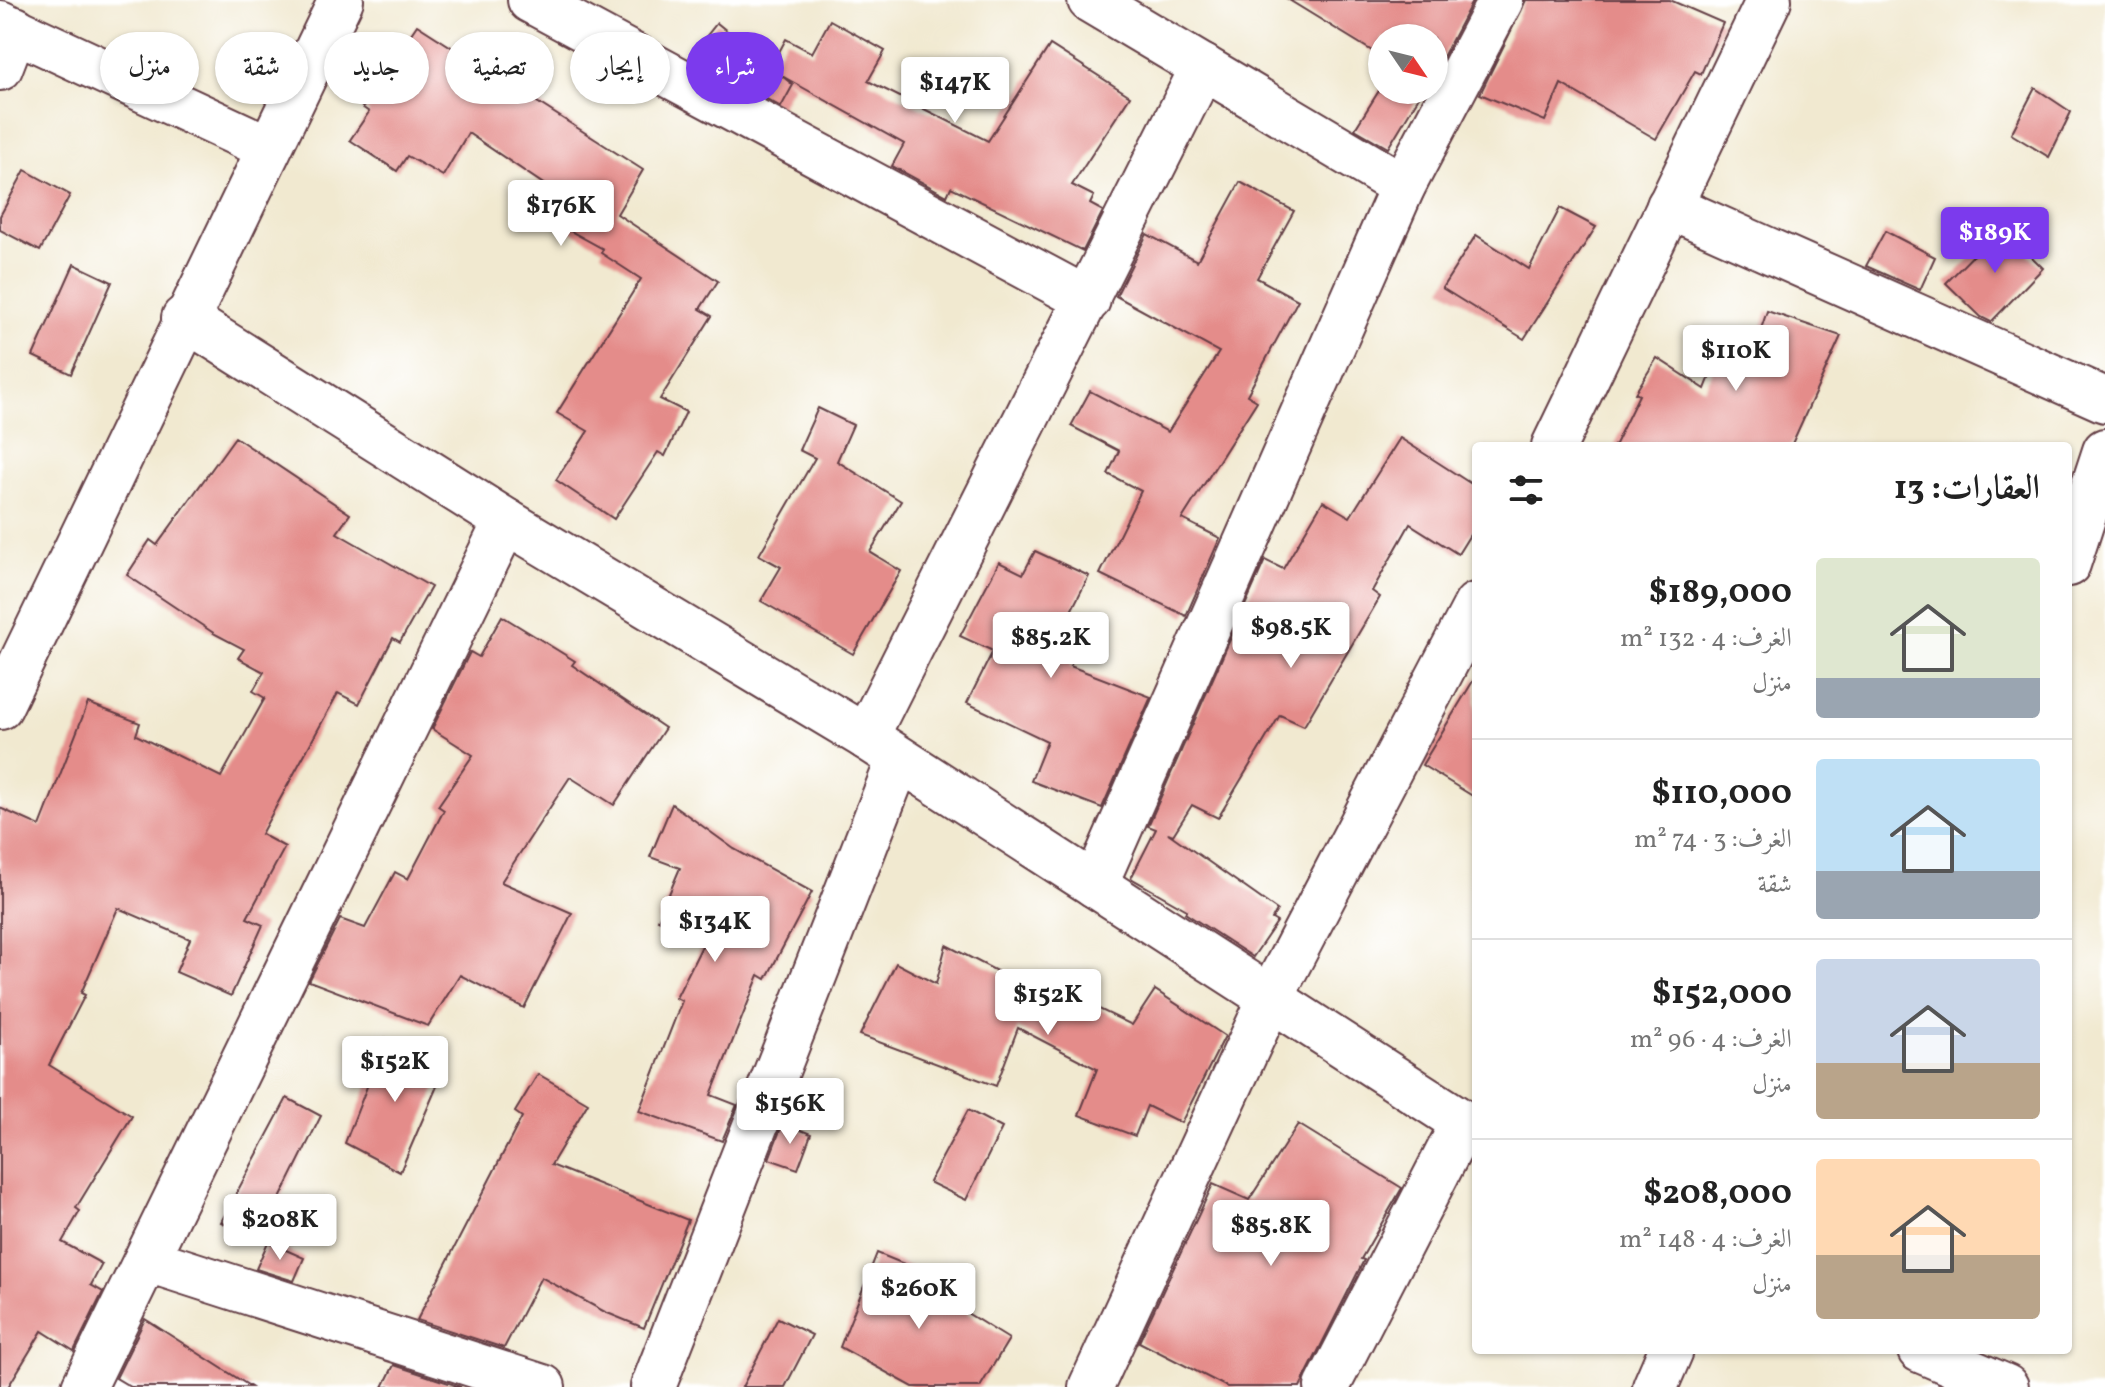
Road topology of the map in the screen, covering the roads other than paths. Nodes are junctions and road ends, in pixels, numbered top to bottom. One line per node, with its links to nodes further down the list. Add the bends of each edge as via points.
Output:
1 (341, 0): 8 (street)
2 (530, 0): 11 (street)
3 (1501, 0): 9 (street)
4 (1769, 0): 10 (street)
5 (1104, 4): 7 (street)
6 (5, 40): 8 (street)
7 (1203, 67): 9 (street); 11 (street)
8 (269, 148): 12 (street)
9 (1403, 186): 21 (street)
10 (1669, 206): 13 (street); 14 (street)
11 (1088, 300): 20 (street)
12 (184, 318): 16 (street); 19 (street)
13 (2105, 400)
14 (1556, 442)
15 (2105, 451): 17 (street)
16 (506, 521): 20 (street); 24 (street)
17 (2072, 552)
18 (1472, 613): 22 (street)
19 (0, 707)
20 (882, 748): 21 (street); 29 (street)
21 (1095, 885): 22 (street)
22 (1271, 997): 23 (street); 30 (street)
23 (1469, 1127): 31 (street)
24 (148, 1260): 27 (street); 28 (street)
25 (1669, 1354): 32 (street)
26 (1929, 1354): 33 (street)
27 (84, 1387)
28 (543, 1387)
29 (653, 1387)
30 (1091, 1387)
31 (1327, 1387)
32 (1655, 1387)
33 (2006, 1387)

